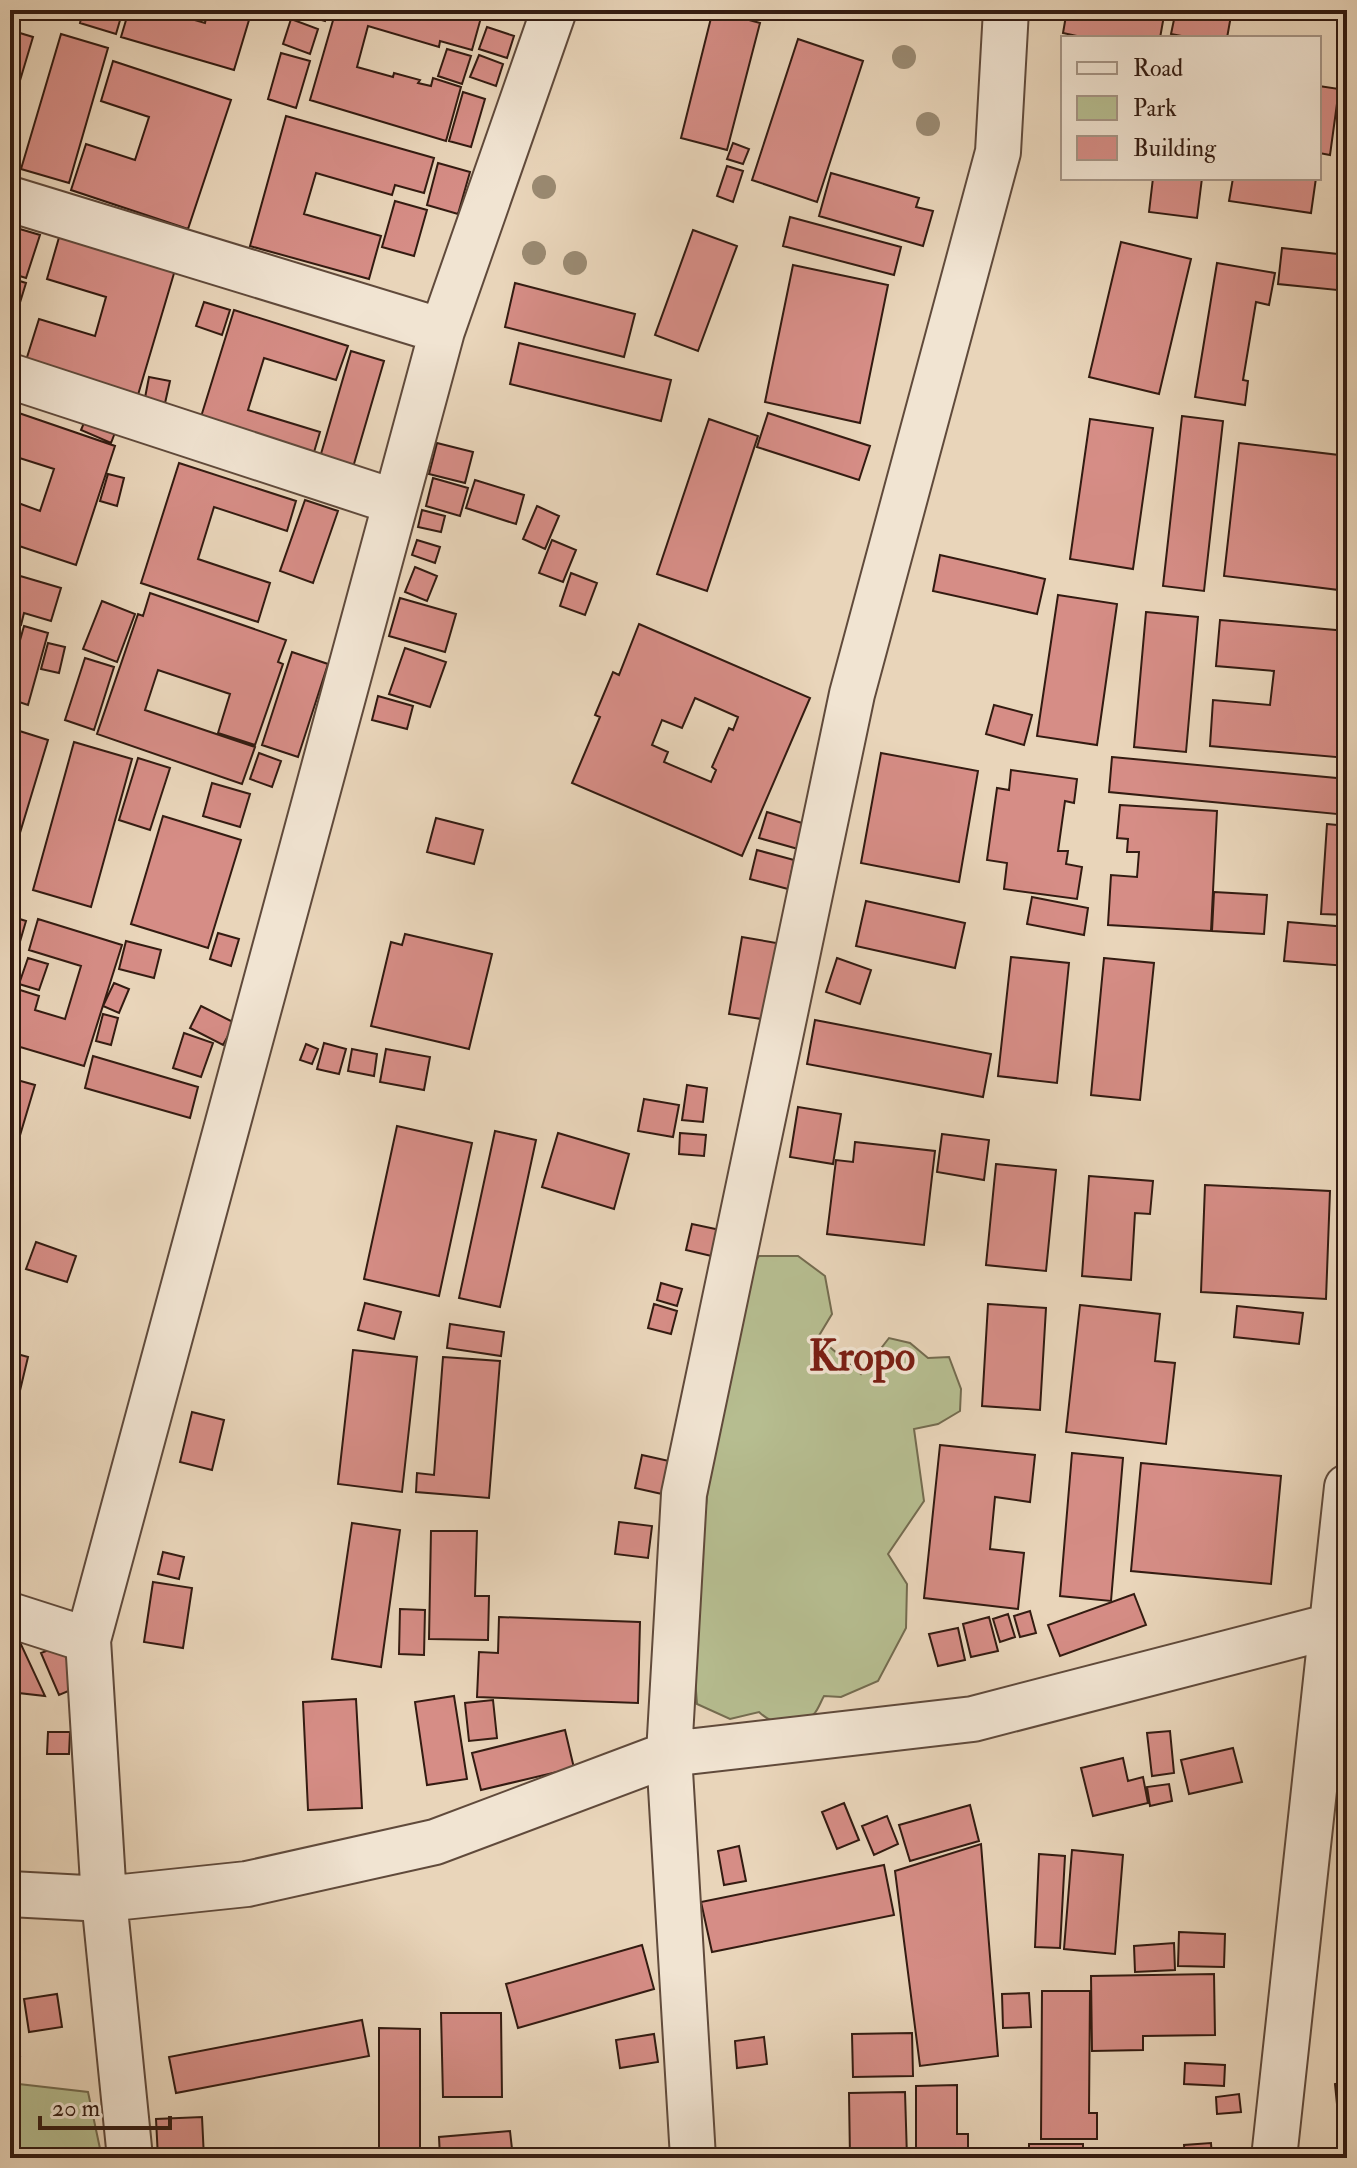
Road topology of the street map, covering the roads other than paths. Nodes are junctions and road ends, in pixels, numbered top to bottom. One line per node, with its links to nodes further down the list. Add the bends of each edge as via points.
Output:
1 (554, 10): 4 (street)
2 (1006, 10): 11 (street, via 998,152 852,694 684,1494)
3 (10, 199): 4 (street)
4 (442, 331): 6 (street)
5 (10, 376): 6 (street)
6 (395, 502): 10 (street)
7 (1347, 1487): 9 (street)
8 (10, 1615): 10 (street)
9 (1339, 1624): 11 (street, via 973,1719); 16 (street)
10 (88, 1640): 13 (street)
11 (669, 1754): 13 (street, via 435,1842 247,1884); 15 (street)
12 (10, 1894): 13 (street)
13 (104, 1899): 14 (street)
14 (130, 2158)
15 (693, 2158)
16 (1274, 2158)

